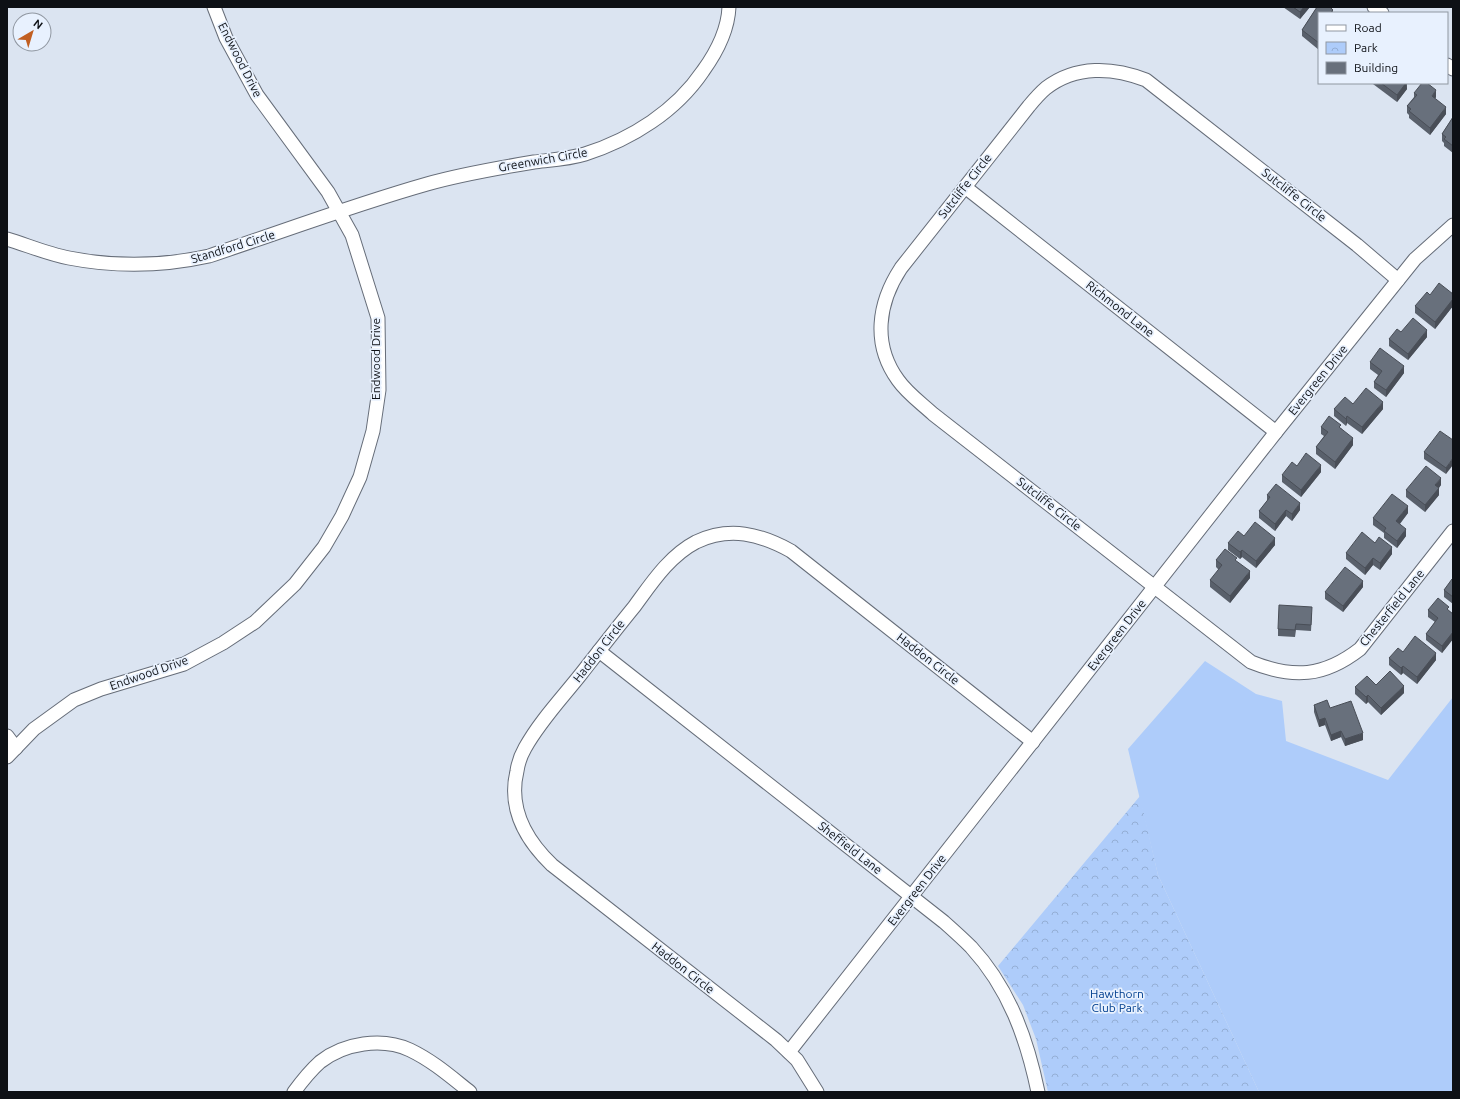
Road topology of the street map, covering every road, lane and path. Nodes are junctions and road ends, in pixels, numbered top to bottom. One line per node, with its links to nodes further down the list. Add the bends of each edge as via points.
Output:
1 (214, 7): 4 (street, Endwood Drive, via 226,38 257,95 328,192)
2 (729, 7): 4 (street, Greenwich Circle, via 723,34 712,59 699,77 680,100 660,117 634,133 584,154 464,174 409,189)
3 (964, 186): 7 (street, Sutcliffe Circle, via 1045,88 1080,71 1115,70 1146,80 1161,91); 8 (street, Richmond Lane); 10 (street, Sutcliffe Circle, via 892,282 882,309 881,329 889,365 897,380 933,414)
4 (340, 213): 6 (street, Standford Circle, via 209,256 186,261 130,264 96,262 67,258); 14 (street, Endwood Drive, via 352,235 378,318 379,390 373,431 360,477 324,547 296,584 255,622 223,643 184,664 101,689 74,700 34,729)
5 (1453, 225): 7 (street, Evergreen Drive, via 1415,259)
6 (7, 239)
7 (1398, 280): 8 (street, Evergreen Drive)
8 (1276, 432): 10 (street, Evergreen Drive)
9 (1453, 531): 10 (street, Chesterfield Lane, via 1360,649 1346,660 1322,670 1290,674 1251,662)
10 (1155, 588): 13 (street, Evergreen Drive)
11 (599, 651): 13 (street, Haddon Circle, via 678,554 710,537 736,533 761,536 791,551); 15 (street, Sheffield Lane); 16 (street, Haddon Circle, via 524,750 514,789 518,816 526,836 552,865)
12 (7, 736): 14 (street)
13 (1033, 742): 15 (street, Evergreen Drive)
14 (11, 752)
15 (911, 897): 16 (street, Evergreen Drive); 20 (street, Sheffield Lane, via 971,947 994,976 1021,1028)
16 (789, 1052): 19 (street, Haddon Circle)
17 (294, 1092): 18 (street, via 307,1075 336,1053 361,1045 380,1043 410,1050 432,1062)
18 (470, 1092)
19 (817, 1092)
20 (1038, 1092)

